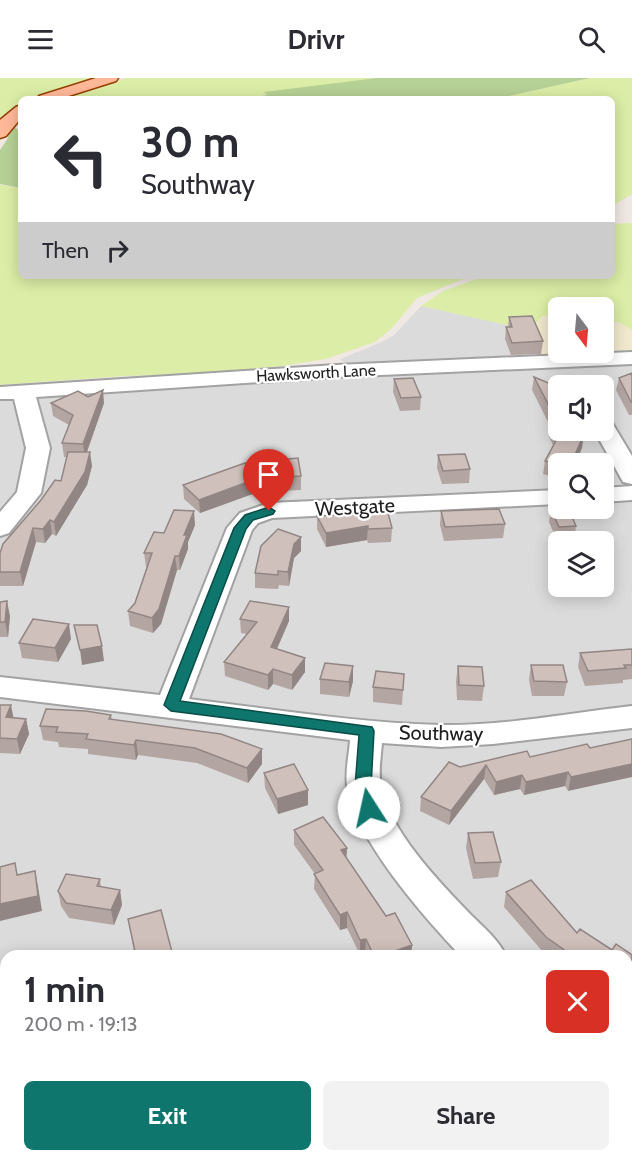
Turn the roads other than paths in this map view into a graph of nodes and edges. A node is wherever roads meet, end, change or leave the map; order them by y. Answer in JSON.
{"nodes":[{"id":1,"x":111,"y":78,"type":"edge"},
{"id":2,"x":54,"y":96,"type":"edge"},
{"id":3,"x":18,"y":113,"type":"edge"},
{"id":4,"x":0,"y":133,"type":"edge"},
{"id":5,"x":632,"y":358,"type":"edge"},
{"id":6,"x":614,"y":359,"type":"edge"},
{"id":7,"x":553,"y":363,"type":"joint"},
{"id":8,"x":560,"y":375,"type":"edge"},
{"id":9,"x":11,"y":392,"type":"edge"},
{"id":10,"x":612,"y":441,"type":"edge"},
{"id":11,"x":632,"y":477,"type":"edge"},
{"id":12,"x":632,"y":493,"type":"edge"},
{"id":13,"x":614,"y":494,"type":"edge"},
{"id":14,"x":548,"y":497,"type":"edge"},
{"id":15,"x":0,"y":528,"type":"edge"},
{"id":16,"x":0,"y":687,"type":"edge"},
{"id":17,"x":171,"y":705,"type":"junction"},
{"id":18,"x":632,"y":717,"type":"edge"},
{"id":19,"x":367,"y":731,"type":"junction"},
{"id":20,"x":481,"y":950,"type":"edge"}],
"edges":[{"from":1,"to":2,"type":"main road"},
{"from":3,"to":4,"type":"main road"},
{"from":5,"to":6,"type":"street","name":"Hawksworth Lane"},
{"from":7,"to":8,"type":"street"},
{"from":7,"to":9,"type":"street","name":"Hawksworth Lane"},
{"from":9,"to":15,"type":"street"},
{"from":10,"to":11,"type":"street"},
{"from":12,"to":13,"type":"street"},
{"from":14,"to":17,"type":"street","name":"Westgate"},
{"from":16,"to":17,"type":"street","name":"Southway"},
{"from":17,"to":19,"type":"street","name":"Southway"},
{"from":18,"to":19,"type":"street","name":"Southway"},
{"from":19,"to":20,"type":"street"}]}
